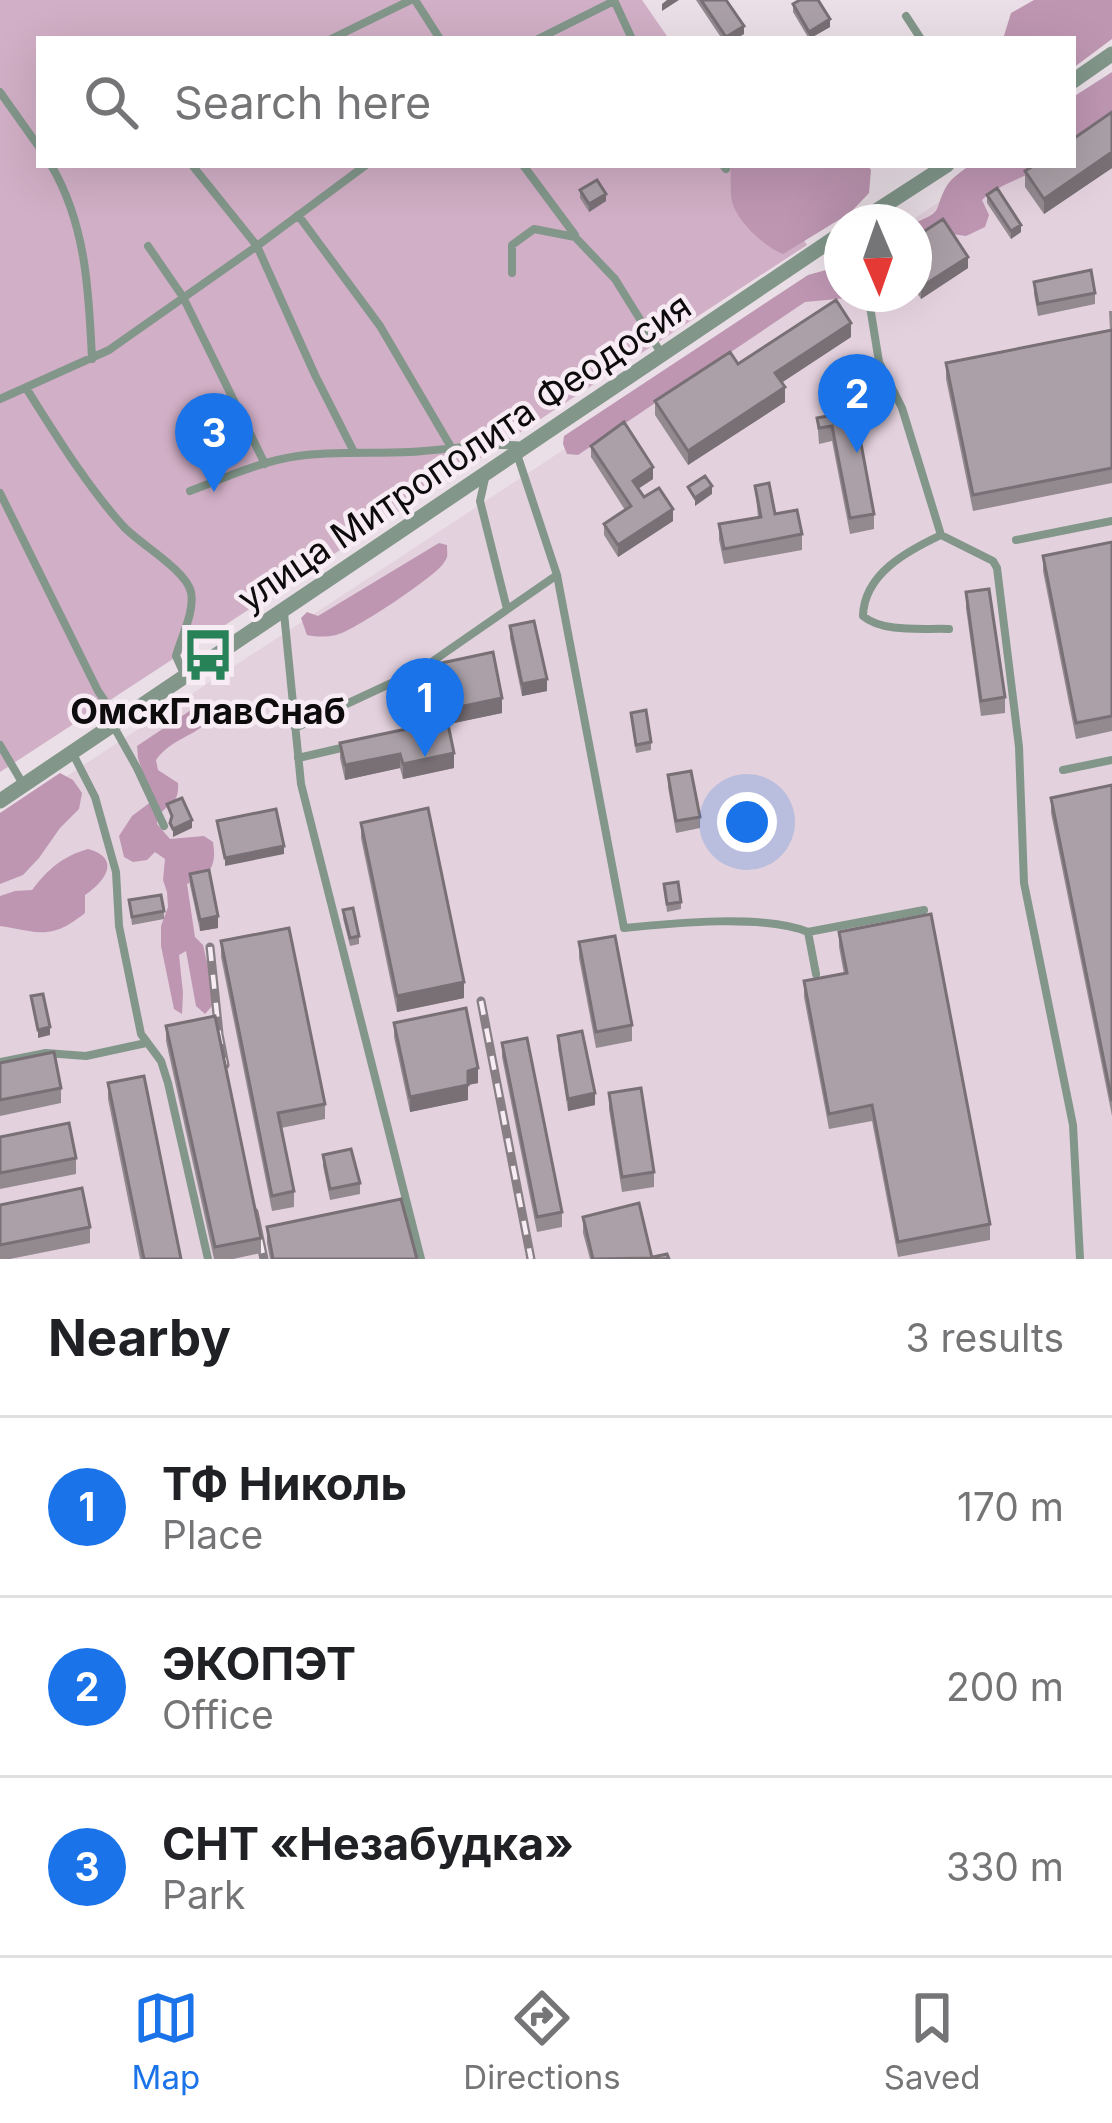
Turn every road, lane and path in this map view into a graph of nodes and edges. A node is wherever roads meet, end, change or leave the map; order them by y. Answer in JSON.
{"nodes":[{"id":1,"x":413,"y":0,"type":"edge"},
{"id":2,"x":614,"y":0,"type":"edge"},
{"id":3,"x":906,"y":16,"type":"dead end"},
{"id":4,"x":337,"y":36,"type":"edge"},
{"id":5,"x":438,"y":36,"type":"edge"},
{"id":6,"x":544,"y":36,"type":"edge"},
{"id":7,"x":631,"y":36,"type":"edge"},
{"id":8,"x":919,"y":36,"type":"edge"},
{"id":9,"x":1112,"y":54,"type":"edge"},
{"id":10,"x":1076,"y":79,"type":"edge"},
{"id":11,"x":0,"y":92,"type":"edge"},
{"id":12,"x":36,"y":143,"type":"edge"},
{"id":13,"x":53,"y":168,"type":"edge"},
{"id":14,"x":194,"y":168,"type":"edge"},
{"id":15,"x":362,"y":168,"type":"edge"},
{"id":16,"x":525,"y":168,"type":"edge"},
{"id":17,"x":941,"y":168,"type":"edge"},
{"id":18,"x":886,"y":204,"type":"edge"},
{"id":19,"x":298,"y":215,"type":"junction"},
{"id":20,"x":575,"y":236,"type":"junction"},
{"id":21,"x":148,"y":246,"type":"dead end"},
{"id":22,"x":257,"y":246,"type":"junction"},
{"id":23,"x":824,"y":249,"type":"edge"},
{"id":24,"x":512,"y":273,"type":"dead end"},
{"id":25,"x":183,"y":297,"type":"junction"},
{"id":26,"x":871,"y":312,"type":"edge"},
{"id":27,"x":662,"y":354,"type":"junction"},
{"id":28,"x":92,"y":359,"type":"junction"},
{"id":29,"x":26,"y":388,"type":"junction"},
{"id":30,"x":0,"y":399,"type":"edge"},
{"id":31,"x":452,"y":447,"type":"junction"},
{"id":32,"x":520,"y":450,"type":"junction"},
{"id":33,"x":354,"y":452,"type":"junction"},
{"id":34,"x":265,"y":464,"type":"junction"},
{"id":35,"x":486,"y":473,"type":"junction"},
{"id":36,"x":190,"y":490,"type":"dead end"},
{"id":37,"x":0,"y":493,"type":"edge"},
{"id":38,"x":1112,"y":520,"type":"edge"},
{"id":39,"x":941,"y":535,"type":"junction"},
{"id":40,"x":1016,"y":540,"type":"dead end"},
{"id":41,"x":557,"y":575,"type":"junction"},
{"id":42,"x":507,"y":609,"type":"junction"},
{"id":43,"x":284,"y":611,"type":"junction"},
{"id":44,"x":949,"y":629,"type":"dead end"},
{"id":45,"x":433,"y":661,"type":"edge"},
{"id":46,"x":186,"y":677,"type":"junction"},
{"id":47,"x":116,"y":723,"type":"junction"},
{"id":48,"x":296,"y":728,"type":"junction"},
{"id":49,"x":404,"y":733,"type":"edge"},
{"id":50,"x":362,"y":743,"type":"edge"},
{"id":51,"x":0,"y":745,"type":"edge"},
{"id":52,"x":72,"y":753,"type":"junction"},
{"id":53,"x":298,"y":758,"type":"junction"},
{"id":54,"x":1112,"y":760,"type":"edge"},
{"id":55,"x":1063,"y":770,"type":"dead end"},
{"id":56,"x":24,"y":785,"type":"junction"},
{"id":57,"x":0,"y":801,"type":"edge"},
{"id":58,"x":164,"y":826,"type":"dead end"},
{"id":59,"x":924,"y":910,"type":"edge"},
{"id":60,"x":808,"y":932,"type":"junction"},
{"id":61,"x":815,"y":974,"type":"edge"},
{"id":62,"x":146,"y":1043,"type":"junction"},
{"id":63,"x":0,"y":1061,"type":"edge"},
{"id":64,"x":208,"y":1259,"type":"edge"},
{"id":65,"x":421,"y":1259,"type":"edge"},
{"id":66,"x":1080,"y":1259,"type":"edge"}],
"edges":[{"from":1,"to":4,"type":"lane"},
{"from":1,"to":5,"type":"lane"},
{"from":2,"to":6,"type":"lane"},
{"from":2,"to":7,"type":"lane"},
{"from":3,"to":8,"type":"lane"},
{"from":9,"to":10,"type":"street"},
{"from":11,"to":12,"type":"lane"},
{"from":13,"to":28,"type":"lane"},
{"from":14,"to":22,"type":"lane"},
{"from":15,"to":19,"type":"lane"},
{"from":16,"to":20,"type":"lane"},
{"from":17,"to":18,"type":"street"},
{"from":19,"to":22,"type":"lane"},
{"from":19,"to":31,"type":"lane"},
{"from":20,"to":24,"type":"lane"},
{"from":20,"to":27,"type":"lane"},
{"from":21,"to":25,"type":"lane"},
{"from":22,"to":25,"type":"lane"},
{"from":22,"to":33,"type":"lane"},
{"from":23,"to":27,"type":"street","name":"улица Митрополита Феодосия"},
{"from":25,"to":28,"type":"lane"},
{"from":25,"to":34,"type":"lane"},
{"from":26,"to":39,"type":"lane"},
{"from":27,"to":32,"type":"street","name":"улица Митрополита Феодосия"},
{"from":28,"to":29,"type":"lane"},
{"from":29,"to":30,"type":"lane"},
{"from":29,"to":46,"type":"lane"},
{"from":31,"to":32,"type":"lane"},
{"from":31,"to":33,"type":"lane"},
{"from":32,"to":35,"type":"street","name":"улица Митрополита Феодосия"},
{"from":32,"to":41,"type":"lane"},
{"from":33,"to":34,"type":"lane"},
{"from":34,"to":36,"type":"lane"},
{"from":35,"to":42,"type":"lane"},
{"from":35,"to":43,"type":"street","name":"улица Митрополита Феодосия"},
{"from":37,"to":47,"type":"lane"},
{"from":38,"to":40,"type":"lane"},
{"from":39,"to":44,"type":"lane"},
{"from":39,"to":66,"type":"lane"},
{"from":41,"to":42,"type":"lane"},
{"from":41,"to":60,"type":"lane"},
{"from":42,"to":45,"type":"lane"},
{"from":43,"to":46,"type":"street","name":"улица Митрополита Феодосия"},
{"from":43,"to":48,"type":"lane"},
{"from":46,"to":47,"type":"street","name":"улица Митрополита Феодосия"},
{"from":47,"to":52,"type":"street","name":"улица Митрополита Феодосия"},
{"from":47,"to":58,"type":"lane"},
{"from":48,"to":49,"type":"lane"},
{"from":48,"to":53,"type":"lane"},
{"from":50,"to":53,"type":"lane"},
{"from":51,"to":56,"type":"lane"},
{"from":52,"to":56,"type":"street","name":"улица Митрополита Феодосия"},
{"from":52,"to":62,"type":"lane"},
{"from":53,"to":65,"type":"lane"},
{"from":54,"to":55,"type":"lane"},
{"from":56,"to":57,"type":"street","name":"улица Митрополита Феодосия"},
{"from":59,"to":60,"type":"lane"},
{"from":60,"to":61,"type":"lane"},
{"from":62,"to":63,"type":"lane"},
{"from":62,"to":64,"type":"lane"}]}
